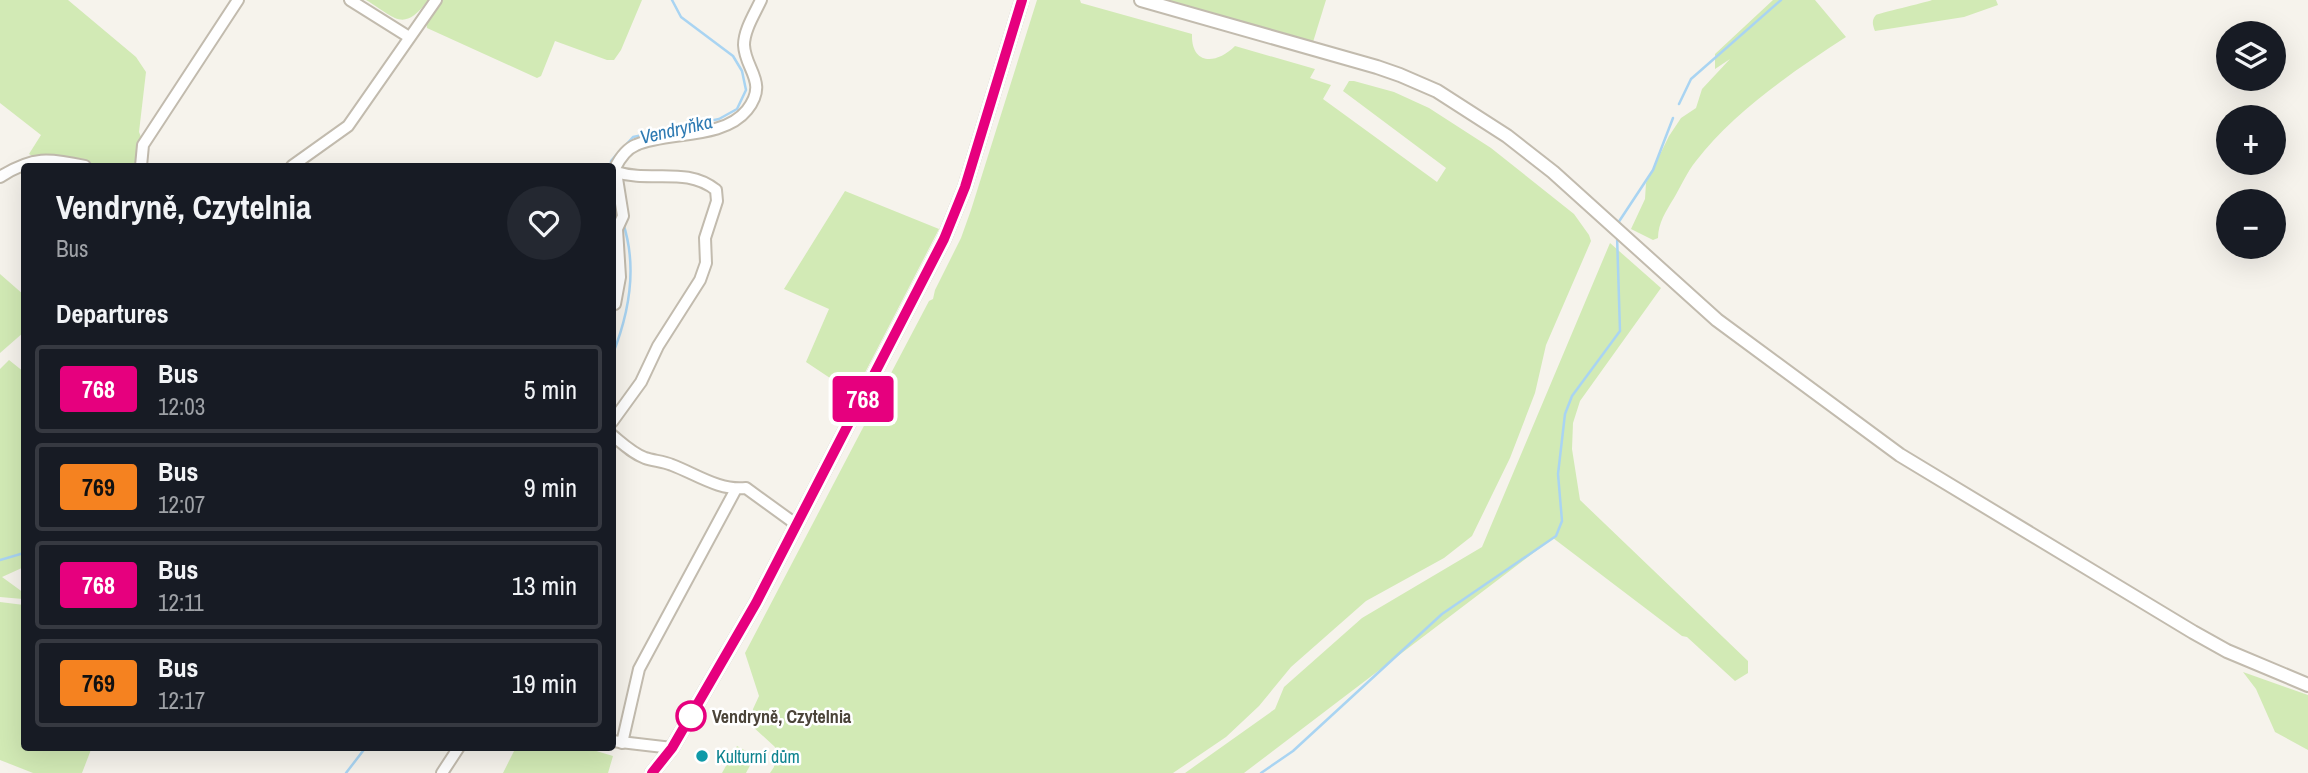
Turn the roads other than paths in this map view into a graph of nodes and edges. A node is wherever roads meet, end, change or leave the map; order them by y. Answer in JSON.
{"nodes":[{"id":1,"x":238,"y":0,"type":"edge"},
{"id":2,"x":350,"y":0,"type":"edge"},
{"id":3,"x":436,"y":0,"type":"edge"},
{"id":4,"x":761,"y":0,"type":"edge"},
{"id":5,"x":1022,"y":0,"type":"edge"},
{"id":6,"x":1141,"y":0,"type":"edge"},
{"id":7,"x":409,"y":37,"type":"junction"},
{"id":8,"x":28,"y":163,"type":"edge"},
{"id":9,"x":72,"y":163,"type":"edge"},
{"id":10,"x":141,"y":163,"type":"edge"},
{"id":11,"x":296,"y":163,"type":"edge"},
{"id":12,"x":21,"y":164,"type":"edge"},
{"id":13,"x":616,"y":166,"type":"edge"},
{"id":14,"x":617,"y":172,"type":"joint"},
{"id":15,"x":0,"y":177,"type":"edge"},
{"id":16,"x":616,"y":299,"type":"edge"},
{"id":17,"x":616,"y":416,"type":"edge"},
{"id":18,"x":616,"y":438,"type":"edge"},
{"id":19,"x":736,"y":489,"type":"junction"},
{"id":20,"x":797,"y":525,"type":"junction"},
{"id":21,"x":2308,"y":685,"type":"edge"},
{"id":22,"x":617,"y":742,"type":"edge"},
{"id":23,"x":672,"y":748,"type":"junction"},
{"id":24,"x":456,"y":751,"type":"edge"},
{"id":25,"x":655,"y":771,"type":"edge"},
{"id":26,"x":442,"y":773,"type":"edge"}],
"edges":[{"from":1,"to":10,"type":"street"},
{"from":2,"to":7,"type":"street"},
{"from":3,"to":7,"type":"street"},
{"from":4,"to":13,"type":"street"},
{"from":5,"to":20,"type":"street"},
{"from":6,"to":21,"type":"street"},
{"from":7,"to":11,"type":"street"},
{"from":8,"to":9,"type":"street"},
{"from":12,"to":15,"type":"street"},
{"from":14,"to":16,"type":"street"},
{"from":14,"to":17,"type":"street"},
{"from":18,"to":19,"type":"street"},
{"from":19,"to":20,"type":"street"},
{"from":19,"to":22,"type":"street"},
{"from":20,"to":23,"type":"street"},
{"from":22,"to":23,"type":"street"},
{"from":23,"to":25,"type":"street"},
{"from":24,"to":26,"type":"street"}]}
